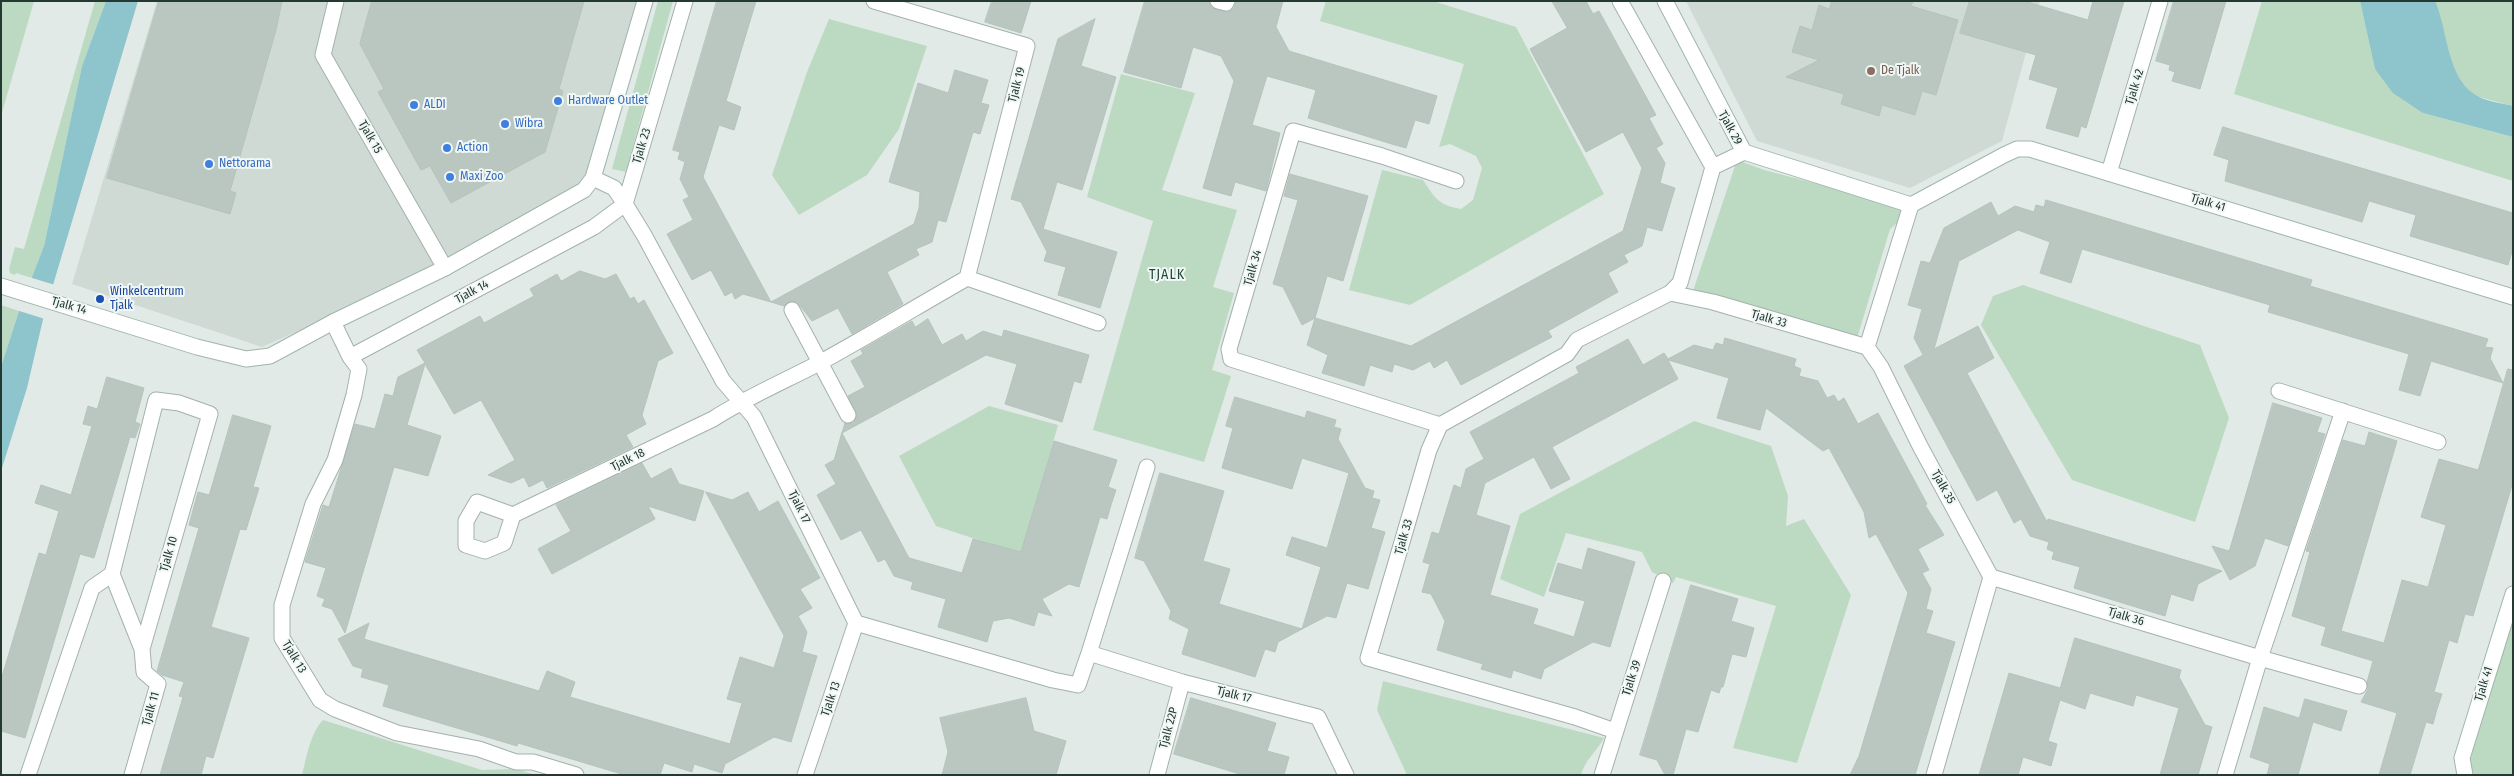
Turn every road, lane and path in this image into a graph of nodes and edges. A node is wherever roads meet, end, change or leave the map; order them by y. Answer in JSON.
{"nodes":[{"id":1,"x":336,"y":1,"type":"edge"},
{"id":2,"x":645,"y":1,"type":"edge"},
{"id":3,"x":685,"y":1,"type":"edge"},
{"id":4,"x":874,"y":1,"type":"edge"},
{"id":5,"x":1218,"y":1,"type":"edge"},
{"id":6,"x":1226,"y":1,"type":"edge"},
{"id":7,"x":1620,"y":1,"type":"edge"},
{"id":8,"x":1665,"y":1,"type":"edge"},
{"id":9,"x":2160,"y":1,"type":"edge"},
{"id":10,"x":1744,"y":152,"type":"junction"},
{"id":11,"x":1713,"y":167,"type":"junction"},
{"id":12,"x":2108,"y":173,"type":"junction"},
{"id":13,"x":594,"y":178,"type":"junction"},
{"id":14,"x":1456,"y":181,"type":"dead end"},
{"id":15,"x":625,"y":204,"type":"junction"},
{"id":16,"x":1911,"y":205,"type":"junction"},
{"id":17,"x":445,"y":268,"type":"junction"},
{"id":18,"x":967,"y":278,"type":"junction"},
{"id":19,"x":1,"y":286,"type":"edge"},
{"id":20,"x":1670,"y":293,"type":"junction"},
{"id":21,"x":2513,"y":297,"type":"edge"},
{"id":22,"x":792,"y":310,"type":"dead end"},
{"id":23,"x":333,"y":322,"type":"junction"},
{"id":24,"x":1098,"y":323,"type":"dead end"},
{"id":25,"x":1867,"y":346,"type":"junction"},
{"id":26,"x":350,"y":357,"type":"junction"},
{"id":27,"x":821,"y":362,"type":"junction"},
{"id":28,"x":2279,"y":391,"type":"dead end"},
{"id":29,"x":741,"y":401,"type":"junction"},
{"id":30,"x":2343,"y":411,"type":"junction"},
{"id":31,"x":848,"y":415,"type":"dead end"},
{"id":32,"x":1440,"y":425,"type":"junction"},
{"id":33,"x":2438,"y":442,"type":"dead end"},
{"id":34,"x":1147,"y":467,"type":"dead end"},
{"id":35,"x":513,"y":515,"type":"dead end"},
{"id":36,"x":112,"y":574,"type":"junction"},
{"id":37,"x":1991,"y":577,"type":"junction"},
{"id":38,"x":1663,"y":581,"type":"dead end"},
{"id":39,"x":2513,"y":594,"type":"edge"},
{"id":40,"x":856,"y":623,"type":"junction"},
{"id":41,"x":142,"y":649,"type":"junction"},
{"id":42,"x":1089,"y":653,"type":"junction"},
{"id":43,"x":2260,"y":658,"type":"junction"},
{"id":44,"x":1182,"y":682,"type":"junction"},
{"id":45,"x":2359,"y":686,"type":"dead end"},
{"id":46,"x":1615,"y":731,"type":"junction"},
{"id":47,"x":28,"y":775,"type":"edge"},
{"id":48,"x":132,"y":775,"type":"edge"},
{"id":49,"x":576,"y":775,"type":"edge"},
{"id":50,"x":805,"y":775,"type":"edge"},
{"id":51,"x":1157,"y":775,"type":"edge"},
{"id":52,"x":1346,"y":775,"type":"edge"},
{"id":53,"x":1602,"y":775,"type":"edge"},
{"id":54,"x":1934,"y":775,"type":"edge"},
{"id":55,"x":2225,"y":775,"type":"edge"},
{"id":56,"x":2466,"y":775,"type":"edge"}],
"edges":[{"from":1,"to":17,"type":"street","name":"Tjalk 15"},
{"from":2,"to":13,"type":"street"},
{"from":3,"to":15,"type":"street","name":"Tjalk 23"},
{"from":4,"to":18,"type":"street","name":"Tjalk 19"},
{"from":5,"to":6,"type":"street"},
{"from":7,"to":11,"type":"street"},
{"from":8,"to":10,"type":"street","name":"Tjalk 29"},
{"from":9,"to":12,"type":"street","name":"Tjalk 42"},
{"from":10,"to":11,"type":"street"},
{"from":10,"to":16,"type":"street","name":"Tjalk 29"},
{"from":11,"to":20,"type":"street"},
{"from":12,"to":16,"type":"street","name":"Tjalk 41"},
{"from":12,"to":21,"type":"street","name":"Tjalk 41"},
{"from":13,"to":15,"type":"street","name":"Tjalk 17"},
{"from":13,"to":17,"type":"street","name":"Tjalk 14"},
{"from":14,"to":32,"type":"street","name":"Tjalk 34"},
{"from":15,"to":26,"type":"street","name":"Tjalk 14"},
{"from":15,"to":29,"type":"street","name":"Tjalk 17"},
{"from":16,"to":25,"type":"street"},
{"from":17,"to":23,"type":"street","name":"Tjalk 14"},
{"from":18,"to":24,"type":"street"},
{"from":18,"to":27,"type":"street"},
{"from":19,"to":23,"type":"street","name":"Tjalk 14"},
{"from":20,"to":25,"type":"street","name":"Tjalk 33"},
{"from":20,"to":32,"type":"street"},
{"from":22,"to":27,"type":"street"},
{"from":23,"to":26,"type":"street"},
{"from":25,"to":37,"type":"street","name":"Tjalk 35"},
{"from":26,"to":49,"type":"street","name":"Tjalk 13"},
{"from":27,"to":29,"type":"street"},
{"from":27,"to":31,"type":"street"},
{"from":28,"to":30,"type":"street"},
{"from":29,"to":35,"type":"street","name":"Tjalk 18"},
{"from":29,"to":40,"type":"street","name":"Tjalk 17"},
{"from":30,"to":33,"type":"street"},
{"from":30,"to":43,"type":"street"},
{"from":32,"to":46,"type":"street","name":"Tjalk 33"},
{"from":34,"to":42,"type":"street"},
{"from":36,"to":41,"type":"street"},
{"from":36,"to":41,"type":"street","name":"Tjalk 10"},
{"from":36,"to":47,"type":"street"},
{"from":37,"to":43,"type":"street","name":"Tjalk 36"},
{"from":37,"to":54,"type":"street"},
{"from":38,"to":46,"type":"street","name":"Tjalk 39"},
{"from":39,"to":56,"type":"street","name":"Tjalk 41"},
{"from":40,"to":42,"type":"street"},
{"from":40,"to":50,"type":"street","name":"Tjalk 13"},
{"from":41,"to":48,"type":"street","name":"Tjalk 11"},
{"from":42,"to":44,"type":"street","name":"Tjalk 17"},
{"from":43,"to":45,"type":"street","name":"Tjalk 36"},
{"from":43,"to":55,"type":"street"},
{"from":44,"to":51,"type":"street","name":"Tjalk 22P"},
{"from":44,"to":52,"type":"street","name":"Tjalk 17"},
{"from":46,"to":53,"type":"street","name":"Tjalk 39"}]}
